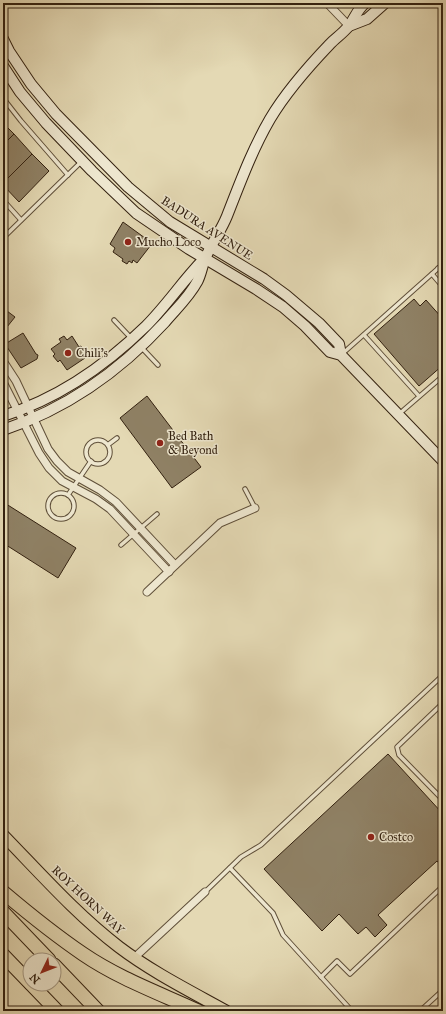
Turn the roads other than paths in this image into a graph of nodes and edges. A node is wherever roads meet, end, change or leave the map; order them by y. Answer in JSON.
{"nodes":[{"id":1,"x":327,"y":3,"type":"edge"},
{"id":2,"x":365,"y":3,"type":"edge"},
{"id":3,"x":385,"y":3,"type":"edge"},
{"id":4,"x":349,"y":26,"type":"junction"},
{"id":5,"x":3,"y":39,"type":"edge"},
{"id":6,"x":3,"y":66,"type":"edge"},
{"id":7,"x":3,"y":98,"type":"edge"},
{"id":8,"x":82,"y":161,"type":"junction"},
{"id":9,"x":68,"y":175,"type":"junction"},
{"id":10,"x":3,"y":200,"type":"edge"},
{"id":11,"x":21,"y":220,"type":"junction"},
{"id":12,"x":3,"y":238,"type":"edge"},
{"id":13,"x":211,"y":248,"type":"junction"},
{"id":14,"x":205,"y":258,"type":"junction"},
{"id":15,"x":443,"y":264,"type":"edge"},
{"id":16,"x":438,"y":268,"type":"junction"},
{"id":17,"x":432,"y":274,"type":"junction"},
{"id":18,"x":443,"y":274,"type":"edge"},
{"id":19,"x":443,"y":287,"type":"edge"},
{"id":20,"x":114,"y":320,"type":"dead end"},
{"id":21,"x":364,"y":335,"type":"junction"},
{"id":22,"x":132,"y":339,"type":"junction"},
{"id":23,"x":141,"y":346,"type":"junction"},
{"id":24,"x":341,"y":355,"type":"junction"},
{"id":25,"x":3,"y":361,"type":"edge"},
{"id":26,"x":158,"y":365,"type":"dead end"},
{"id":27,"x":443,"y":376,"type":"edge"},
{"id":28,"x":3,"y":382,"type":"edge"},
{"id":29,"x":419,"y":396,"type":"junction"},
{"id":30,"x":28,"y":406,"type":"junction"},
{"id":31,"x":18,"y":411,"type":"junction"},
{"id":32,"x":398,"y":415,"type":"junction"},
{"id":33,"x":3,"y":416,"type":"edge"},
{"id":34,"x":34,"y":418,"type":"junction"},
{"id":35,"x":24,"y":422,"type":"junction"},
{"id":36,"x":3,"y":430,"type":"edge"},
{"id":37,"x":117,"y":438,"type":"dead end"},
{"id":38,"x":109,"y":444,"type":"junction"},
{"id":39,"x":91,"y":461,"type":"junction"},
{"id":40,"x":443,"y":461,"type":"edge"},
{"id":41,"x":79,"y":479,"type":"junction"},
{"id":42,"x":73,"y":487,"type":"junction"},
{"id":43,"x":245,"y":489,"type":"dead end"},
{"id":44,"x":68,"y":495,"type":"junction"},
{"id":45,"x":255,"y":508,"type":"joint"},
{"id":46,"x":157,"y":514,"type":"dead end"},
{"id":47,"x":141,"y":528,"type":"junction"},
{"id":48,"x":134,"y":534,"type":"junction"},
{"id":49,"x":121,"y":545,"type":"dead end"},
{"id":50,"x":176,"y":566,"type":"junction"},
{"id":51,"x":169,"y":572,"type":"junction"},
{"id":52,"x":147,"y":592,"type":"dead end"},
{"id":53,"x":443,"y":677,"type":"edge"},
{"id":54,"x":443,"y":703,"type":"edge"},
{"id":55,"x":443,"y":800,"type":"edge"},
{"id":56,"x":3,"y":835,"type":"edge"},
{"id":57,"x":230,"y":868,"type":"junction"},
{"id":58,"x":443,"y":886,"type":"edge"},
{"id":59,"x":3,"y":892,"type":"edge"},
{"id":60,"x":205,"y":892,"type":"joint"},
{"id":61,"x":3,"y":912,"type":"edge"},
{"id":62,"x":41,"y":952,"type":"edge"},
{"id":63,"x":3,"y":955,"type":"edge"},
{"id":64,"x":134,"y":958,"type":"junction"},
{"id":65,"x":62,"y":973,"type":"edge"},
{"id":66,"x":22,"y":975,"type":"edge"},
{"id":67,"x":320,"y":977,"type":"junction"},
{"id":68,"x":443,"y":990,"type":"edge"},
{"id":69,"x":38,"y":992,"type":"edge"},
{"id":70,"x":57,"y":1011,"type":"edge"},
{"id":71,"x":98,"y":1011,"type":"edge"},
{"id":72,"x":198,"y":1011,"type":"edge"},
{"id":73,"x":226,"y":1011,"type":"edge"},
{"id":74,"x":352,"y":1011,"type":"edge"},
{"id":75,"x":420,"y":1011,"type":"edge"}],
"edges":[{"from":1,"to":4,"type":"street"},
{"from":2,"to":4,"type":"main road"},
{"from":3,"to":4,"type":"main road"},
{"from":4,"to":13,"type":"main road"},
{"from":5,"to":13,"type":"main road","name":"BADURA AVENUE"},
{"from":6,"to":8,"type":"main road","name":"BADURA AVENUE"},
{"from":7,"to":9,"type":"lane"},
{"from":8,"to":9,"type":"lane"},
{"from":8,"to":14,"type":"main road","name":"BADURA AVENUE"},
{"from":9,"to":11,"type":"lane"},
{"from":10,"to":11,"type":"lane"},
{"from":11,"to":12,"type":"lane"},
{"from":13,"to":14,"type":"main road"},
{"from":13,"to":24,"type":"main road","name":"BADURA AVENUE"},
{"from":14,"to":22,"type":"main road"},
{"from":14,"to":23,"type":"main road"},
{"from":14,"to":24,"type":"main road","name":"BADURA AVENUE"},
{"from":15,"to":16,"type":"lane"},
{"from":16,"to":17,"type":"lane"},
{"from":16,"to":18,"type":"lane"},
{"from":17,"to":19,"type":"lane"},
{"from":17,"to":21,"type":"lane"},
{"from":20,"to":22,"type":"lane"},
{"from":21,"to":24,"type":"lane"},
{"from":21,"to":29,"type":"lane"},
{"from":22,"to":30,"type":"main road"},
{"from":23,"to":26,"type":"lane"},
{"from":23,"to":34,"type":"main road"},
{"from":24,"to":32,"type":"main road","name":"BADURA AVENUE"},
{"from":25,"to":30,"type":"street"},
{"from":27,"to":29,"type":"lane"},
{"from":28,"to":31,"type":"street"},
{"from":29,"to":32,"type":"lane"},
{"from":30,"to":31,"type":"main road"},
{"from":30,"to":34,"type":"street"},
{"from":31,"to":33,"type":"main road"},
{"from":31,"to":35,"type":"street"},
{"from":32,"to":40,"type":"main road","name":"BADURA AVENUE"},
{"from":34,"to":35,"type":"main road"},
{"from":34,"to":41,"type":"street"},
{"from":35,"to":36,"type":"main road"},
{"from":35,"to":42,"type":"street"},
{"from":37,"to":38,"type":"lane"},
{"from":38,"to":39,"type":"lane"},
{"from":38,"to":39,"type":"lane"},
{"from":39,"to":41,"type":"lane"},
{"from":41,"to":42,"type":"lane"},
{"from":41,"to":47,"type":"street"},
{"from":42,"to":44,"type":"lane"},
{"from":42,"to":48,"type":"street"},
{"from":43,"to":45,"type":"lane"},
{"from":44,"to":44,"type":"lane"},
{"from":45,"to":50,"type":"street"},
{"from":46,"to":47,"type":"lane"},
{"from":47,"to":48,"type":"lane"},
{"from":47,"to":50,"type":"street"},
{"from":48,"to":49,"type":"lane"},
{"from":48,"to":51,"type":"street"},
{"from":50,"to":51,"type":"street"},
{"from":51,"to":52,"type":"street"},
{"from":53,"to":57,"type":"lane"},
{"from":54,"to":55,"type":"lane"},
{"from":56,"to":64,"type":"main road","name":"ROY HORN WAY"},
{"from":57,"to":60,"type":"lane"},
{"from":57,"to":67,"type":"lane"},
{"from":58,"to":67,"type":"lane"},
{"from":59,"to":72,"type":"highway"},
{"from":60,"to":64,"type":"street"},
{"from":61,"to":62,"type":"highway"},
{"from":63,"to":66,"type":"highway"},
{"from":64,"to":73,"type":"main road","name":"ROY HORN WAY"},
{"from":65,"to":71,"type":"highway"},
{"from":67,"to":74,"type":"lane"},
{"from":68,"to":75,"type":"lane"},
{"from":69,"to":70,"type":"highway"}]}
